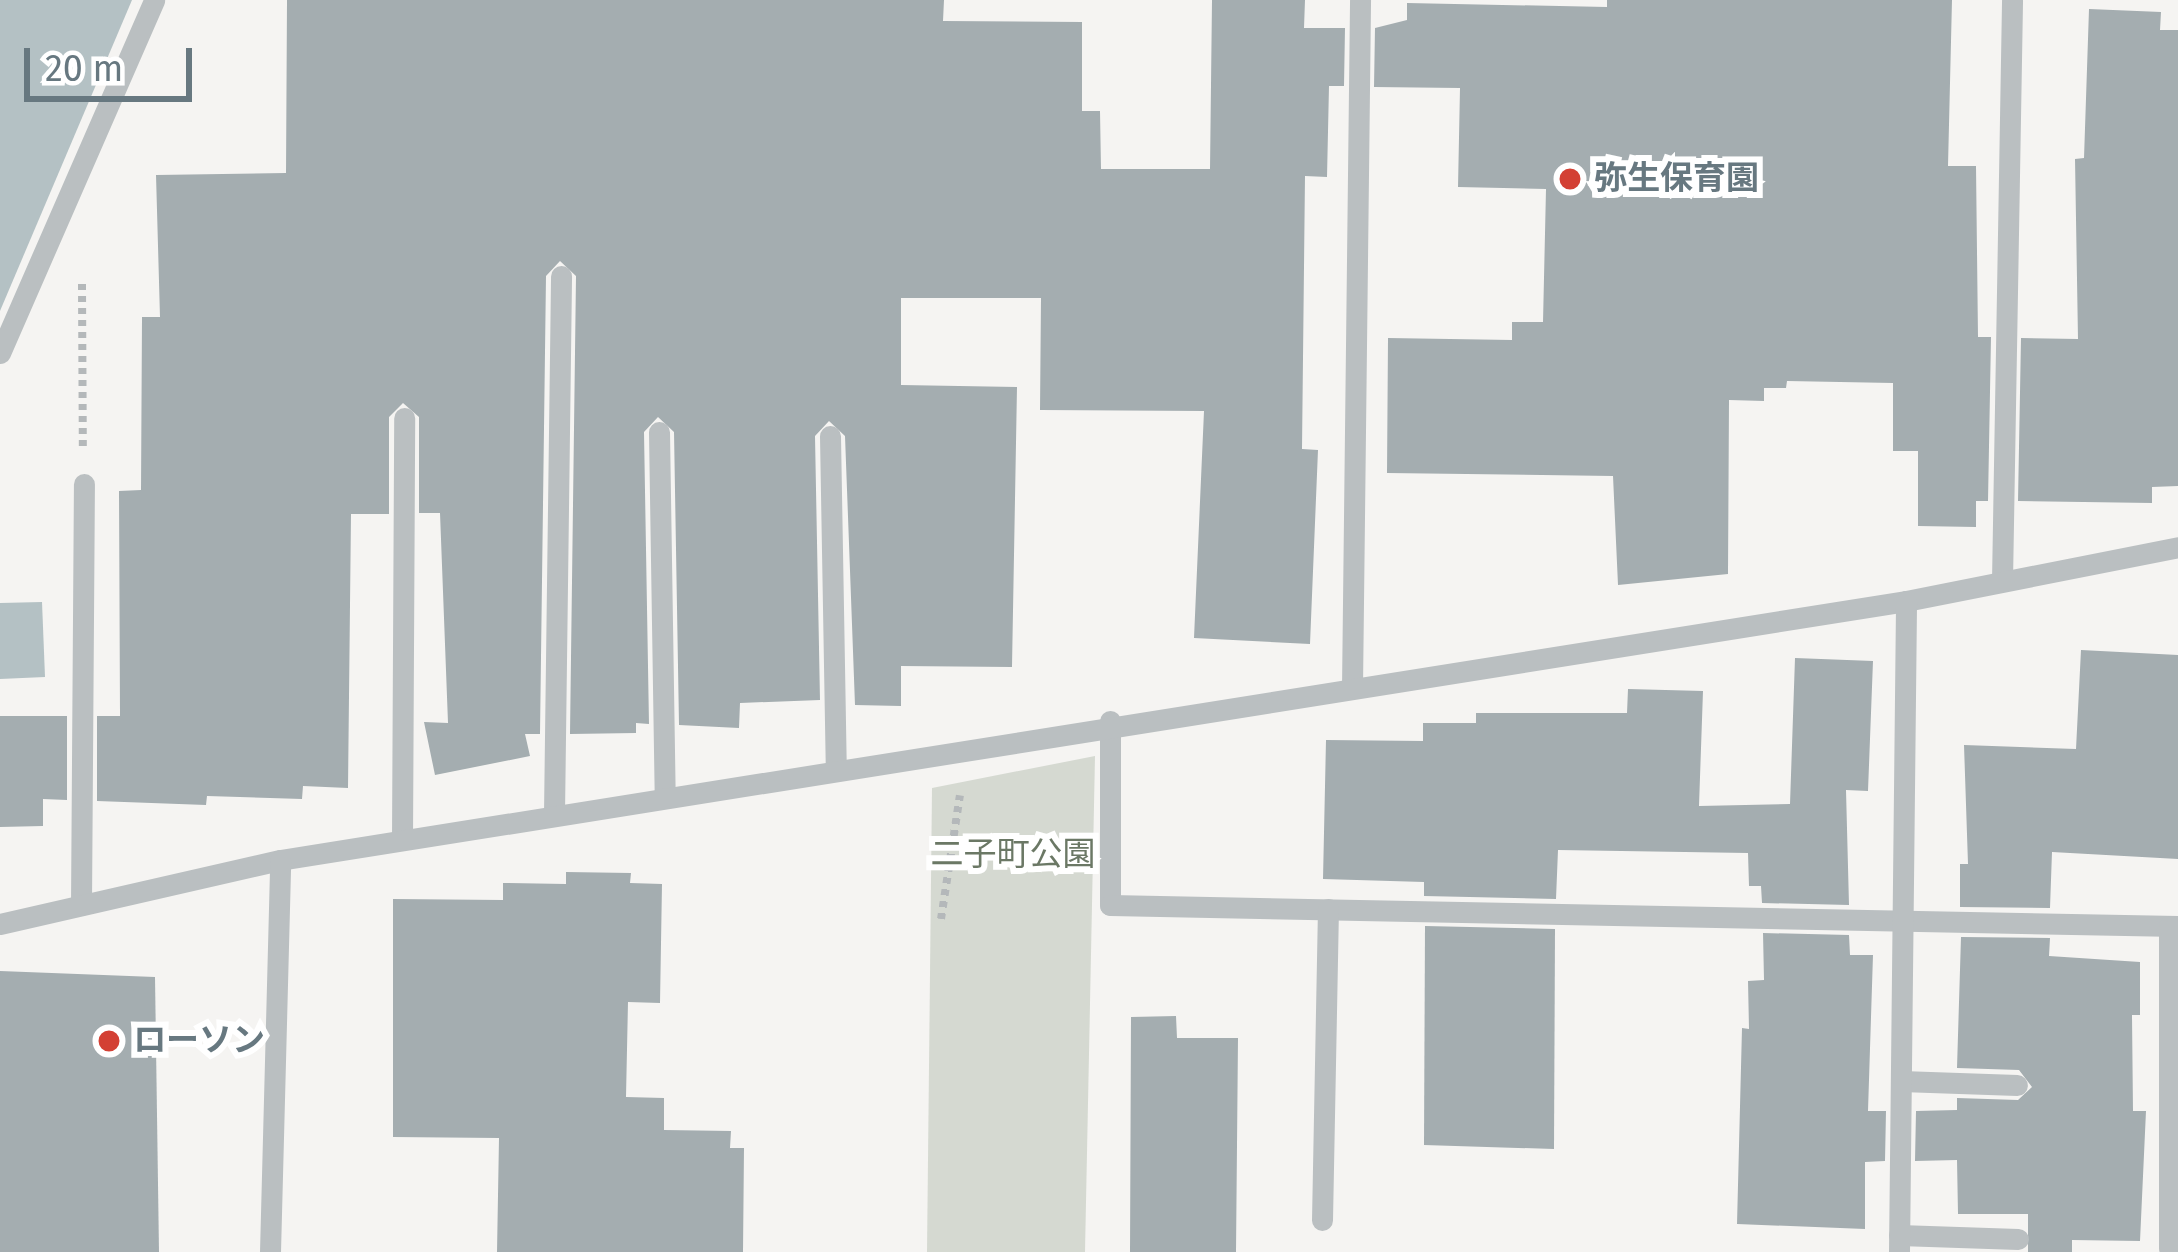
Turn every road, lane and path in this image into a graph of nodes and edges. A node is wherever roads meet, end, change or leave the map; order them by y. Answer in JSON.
{"nodes":[{"id":1,"x":154,"y":0,"type":"edge"},
{"id":2,"x":1360,"y":0,"type":"edge"},
{"id":3,"x":2012,"y":0,"type":"edge"},
{"id":4,"x":561,"y":277,"type":"dead end"},
{"id":5,"x":82,"y":284,"type":"dead end"},
{"id":6,"x":0,"y":353,"type":"edge"},
{"id":7,"x":404,"y":418,"type":"dead end"},
{"id":8,"x":659,"y":432,"type":"dead end"},
{"id":9,"x":830,"y":436,"type":"dead end"},
{"id":10,"x":84,"y":484,"type":"joint"},
{"id":11,"x":2178,"y":547,"type":"edge"},
{"id":12,"x":2002,"y":581,"type":"junction"},
{"id":13,"x":1906,"y":601,"type":"junction"},
{"id":14,"x":1352,"y":688,"type":"junction"},
{"id":15,"x":1110,"y":722,"type":"junction"},
{"id":16,"x":836,"y":768,"type":"junction"},
{"id":17,"x":978,"y":792,"type":"dead end"},
{"id":18,"x":664,"y":796,"type":"junction"},
{"id":19,"x":554,"y":814,"type":"junction"},
{"id":20,"x":401,"y":840,"type":"junction"},
{"id":21,"x":280,"y":860,"type":"junction"},
{"id":22,"x":81,"y":905,"type":"junction"},
{"id":23,"x":1328,"y":909,"type":"junction"},
{"id":24,"x":941,"y":919,"type":"dead end"},
{"id":25,"x":1904,"y":920,"type":"junction"},
{"id":26,"x":0,"y":924,"type":"edge"},
{"id":27,"x":2174,"y":926,"type":"edge"},
{"id":28,"x":1901,"y":1082,"type":"junction"},
{"id":29,"x":2017,"y":1085,"type":"dead end"},
{"id":30,"x":1322,"y":1220,"type":"dead end"},
{"id":31,"x":2018,"y":1239,"type":"dead end"},
{"id":32,"x":1899,"y":1243,"type":"edge"},
{"id":33,"x":2169,"y":1248,"type":"dead end"},
{"id":34,"x":271,"y":1252,"type":"edge"}],
"edges":[{"from":1,"to":6,"type":"street"},
{"from":2,"to":14,"type":"street"},
{"from":3,"to":12,"type":"street"},
{"from":4,"to":19,"type":"street"},
{"from":5,"to":10,"type":"path"},
{"from":7,"to":20,"type":"street"},
{"from":8,"to":18,"type":"street"},
{"from":9,"to":16,"type":"street"},
{"from":10,"to":22,"type":"street"},
{"from":11,"to":12,"type":"street"},
{"from":12,"to":13,"type":"street"},
{"from":13,"to":14,"type":"street"},
{"from":13,"to":25,"type":"street"},
{"from":14,"to":15,"type":"street"},
{"from":15,"to":16,"type":"street"},
{"from":15,"to":23,"type":"street"},
{"from":16,"to":18,"type":"street"},
{"from":17,"to":24,"type":"path"},
{"from":18,"to":19,"type":"street"},
{"from":19,"to":20,"type":"street"},
{"from":20,"to":21,"type":"street"},
{"from":21,"to":22,"type":"street"},
{"from":21,"to":34,"type":"street"},
{"from":22,"to":26,"type":"street"},
{"from":23,"to":25,"type":"street"},
{"from":23,"to":30,"type":"street"},
{"from":25,"to":27,"type":"street"},
{"from":25,"to":28,"type":"street"},
{"from":27,"to":33,"type":"street"},
{"from":28,"to":29,"type":"street"},
{"from":28,"to":32,"type":"street"},
{"from":31,"to":32,"type":"street"}]}
